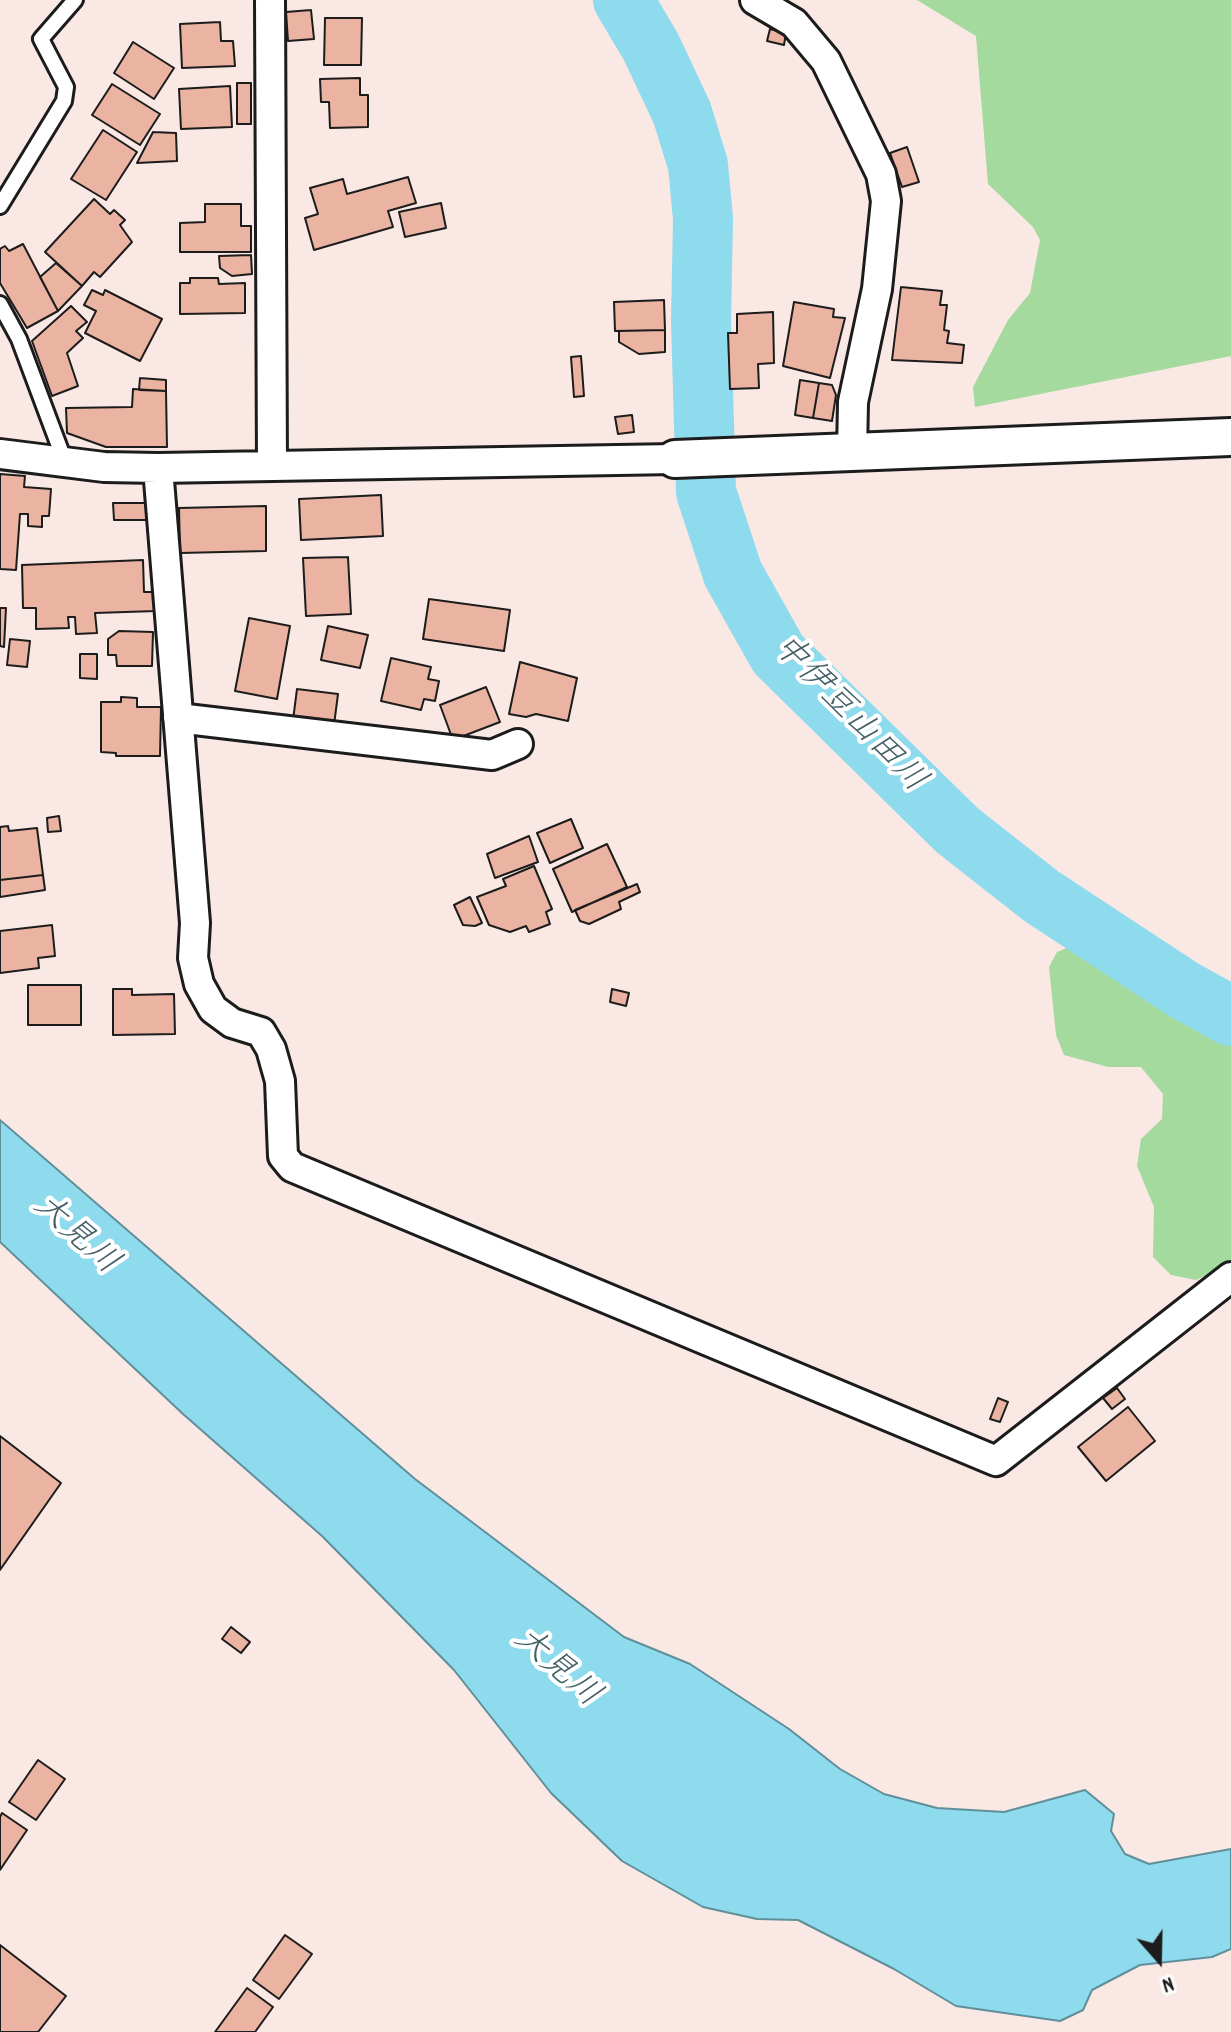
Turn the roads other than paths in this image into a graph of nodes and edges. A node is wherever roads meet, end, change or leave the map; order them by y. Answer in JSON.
{"nodes":[{"id":1,"x":75,"y":0,"type":"edge"},
{"id":2,"x":270,"y":0,"type":"edge"},
{"id":3,"x":755,"y":0,"type":"edge"},
{"id":4,"x":0,"y":206,"type":"edge"},
{"id":5,"x":0,"y":304,"type":"edge"},
{"id":6,"x":1231,"y":437,"type":"edge"},
{"id":7,"x":852,"y":453,"type":"junction"},
{"id":8,"x":0,"y":454,"type":"edge"},
{"id":9,"x":675,"y":459,"type":"joint"},
{"id":10,"x":65,"y":462,"type":"junction"},
{"id":11,"x":272,"y":466,"type":"junction"},
{"id":12,"x":158,"y":468,"type":"junction"},
{"id":13,"x":178,"y":718,"type":"junction"},
{"id":14,"x":518,"y":744,"type":"dead end"},
{"id":15,"x":1231,"y":1277,"type":"edge"}],
"edges":[{"from":1,"to":4,"type":"lane"},
{"from":2,"to":11,"type":"street"},
{"from":3,"to":7,"type":"street"},
{"from":5,"to":10,"type":"lane"},
{"from":6,"to":7,"type":"street"},
{"from":7,"to":9,"type":"street"},
{"from":8,"to":10,"type":"street"},
{"from":9,"to":11,"type":"street"},
{"from":10,"to":12,"type":"street"},
{"from":11,"to":12,"type":"street"},
{"from":12,"to":13,"type":"street"},
{"from":13,"to":14,"type":"street"},
{"from":13,"to":15,"type":"street"}]}
